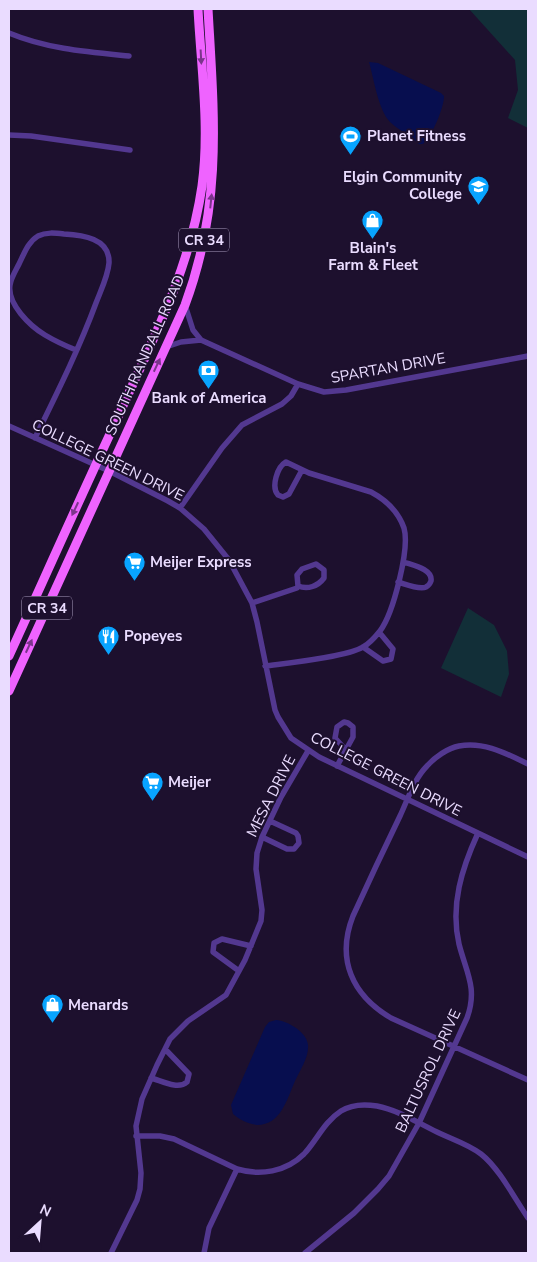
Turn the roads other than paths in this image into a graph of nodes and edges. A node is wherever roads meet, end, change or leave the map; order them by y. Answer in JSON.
{"nodes":[{"id":1,"x":198,"y":9,"type":"edge"},
{"id":2,"x":208,"y":9,"type":"edge"},
{"id":3,"x":9,"y":33,"type":"edge"},
{"id":4,"x":129,"y":56,"type":"dead end"},
{"id":5,"x":9,"y":135,"type":"edge"},
{"id":6,"x":130,"y":150,"type":"dead end"},
{"id":7,"x":185,"y":305,"type":"junction"},
{"id":8,"x":201,"y":340,"type":"junction"},
{"id":9,"x":166,"y":347,"type":"junction"},
{"id":10,"x":76,"y":350,"type":"junction"},
{"id":11,"x":528,"y":356,"type":"edge"},
{"id":12,"x":298,"y":384,"type":"junction"},
{"id":13,"x":9,"y":426,"type":"edge"},
{"id":14,"x":35,"y":438,"type":"junction"},
{"id":15,"x":95,"y":465,"type":"junction"},
{"id":16,"x":302,"y":470,"type":"junction"},
{"id":17,"x":109,"y":471,"type":"junction"},
{"id":18,"x":180,"y":508,"type":"junction"},
{"id":19,"x":404,"y":562,"type":"junction"},
{"id":20,"x":398,"y":582,"type":"junction"},
{"id":21,"x":298,"y":586,"type":"junction"},
{"id":22,"x":252,"y":603,"type":"junction"},
{"id":23,"x":379,"y":632,"type":"junction"},
{"id":24,"x":363,"y":648,"type":"junction"},
{"id":25,"x":9,"y":656,"type":"edge"},
{"id":26,"x":265,"y":666,"type":"junction"},
{"id":27,"x":9,"y":691,"type":"edge"},
{"id":28,"x":346,"y":750,"type":"junction"},
{"id":29,"x":308,"y":751,"type":"junction"},
{"id":30,"x":528,"y":764,"type":"edge"},
{"id":31,"x":337,"y":766,"type":"junction"},
{"id":32,"x":408,"y":800,"type":"junction"},
{"id":33,"x":270,"y":821,"type":"junction"},
{"id":34,"x":478,"y":833,"type":"junction"},
{"id":35,"x":262,"y":837,"type":"junction"},
{"id":36,"x":528,"y":857,"type":"edge"},
{"id":37,"x":251,"y":946,"type":"junction"},
{"id":38,"x":240,"y":971,"type":"junction"},
{"id":39,"x":454,"y":1046,"type":"junction"},
{"id":40,"x":165,"y":1049,"type":"junction"},
{"id":41,"x":151,"y":1078,"type":"junction"},
{"id":42,"x":528,"y":1080,"type":"edge"},
{"id":43,"x":419,"y":1123,"type":"junction"},
{"id":44,"x":136,"y":1136,"type":"junction"},
{"id":45,"x":237,"y":1169,"type":"junction"},
{"id":46,"x":528,"y":1218,"type":"edge"},
{"id":47,"x":111,"y":1253,"type":"edge"},
{"id":48,"x":204,"y":1253,"type":"edge"},
{"id":49,"x":305,"y":1253,"type":"edge"}],
"edges":[{"from":1,"to":15,"type":"main road","name":"SOUTH RANDALL ROAD","number":"CR 34","one_way":true},
{"from":7,"to":2,"type":"main road","name":"SOUTH RANDALL ROAD","number":"CR 34","one_way":true},
{"from":3,"to":4,"type":"street"},
{"from":5,"to":6,"type":"street"},
{"from":7,"to":8,"type":"street"},
{"from":7,"to":9,"type":"main road","name":"SOUTH RANDALL ROAD","number":"CR 34"},
{"from":8,"to":9,"type":"street"},
{"from":8,"to":12,"type":"street","name":"SPARTAN DRIVE"},
{"from":17,"to":9,"type":"main road","name":"SOUTH RANDALL ROAD","number":"CR 34","one_way":true},
{"from":10,"to":10,"type":"street"},
{"from":10,"to":14,"type":"street"},
{"from":11,"to":12,"type":"street","name":"SPARTAN DRIVE"},
{"from":12,"to":18,"type":"street"},
{"from":13,"to":14,"type":"street","name":"COLLEGE GREEN DRIVE"},
{"from":14,"to":15,"type":"street","name":"COLLEGE GREEN DRIVE"},
{"from":15,"to":17,"type":"street","name":"COLLEGE GREEN DRIVE"},
{"from":15,"to":25,"type":"main road","name":"SOUTH RANDALL ROAD","number":"CR 34","one_way":true},
{"from":16,"to":16,"type":"street"},
{"from":16,"to":19,"type":"street"},
{"from":17,"to":18,"type":"street","name":"COLLEGE GREEN DRIVE"},
{"from":27,"to":17,"type":"main road","name":"SOUTH RANDALL ROAD","number":"CR 34","one_way":true},
{"from":18,"to":22,"type":"street","name":"COLLEGE GREEN DRIVE"},
{"from":19,"to":20,"type":"street"},
{"from":19,"to":20,"type":"street"},
{"from":20,"to":23,"type":"street"},
{"from":21,"to":21,"type":"street"},
{"from":21,"to":22,"type":"street"},
{"from":22,"to":26,"type":"street","name":"COLLEGE GREEN DRIVE"},
{"from":23,"to":24,"type":"street"},
{"from":23,"to":24,"type":"street"},
{"from":24,"to":26,"type":"street"},
{"from":26,"to":29,"type":"street","name":"COLLEGE GREEN DRIVE"},
{"from":28,"to":28,"type":"street"},
{"from":28,"to":31,"type":"street"},
{"from":29,"to":31,"type":"street","name":"COLLEGE GREEN DRIVE"},
{"from":29,"to":33,"type":"street","name":"MESA DRIVE"},
{"from":30,"to":32,"type":"street"},
{"from":31,"to":32,"type":"street","name":"COLLEGE GREEN DRIVE"},
{"from":32,"to":34,"type":"street","name":"COLLEGE GREEN DRIVE"},
{"from":32,"to":39,"type":"street"},
{"from":33,"to":35,"type":"street","name":"MESA DRIVE"},
{"from":33,"to":35,"type":"street"},
{"from":34,"to":36,"type":"street","name":"COLLEGE GREEN DRIVE"},
{"from":34,"to":39,"type":"street","name":"BALTUSROL DRIVE"},
{"from":35,"to":37,"type":"street","name":"MESA DRIVE"},
{"from":37,"to":38,"type":"street","name":"MESA DRIVE"},
{"from":37,"to":38,"type":"street"},
{"from":38,"to":40,"type":"street","name":"MESA DRIVE"},
{"from":39,"to":42,"type":"street"},
{"from":39,"to":43,"type":"street","name":"BALTUSROL DRIVE"},
{"from":40,"to":41,"type":"street","name":"MESA DRIVE"},
{"from":40,"to":41,"type":"street"},
{"from":41,"to":44,"type":"street","name":"MESA DRIVE"},
{"from":43,"to":45,"type":"street"},
{"from":43,"to":46,"type":"street"},
{"from":43,"to":49,"type":"street","name":"BALTUSROL DRIVE"},
{"from":44,"to":45,"type":"street"},
{"from":44,"to":47,"type":"street","name":"MESA DRIVE"},
{"from":45,"to":48,"type":"street"}]}
